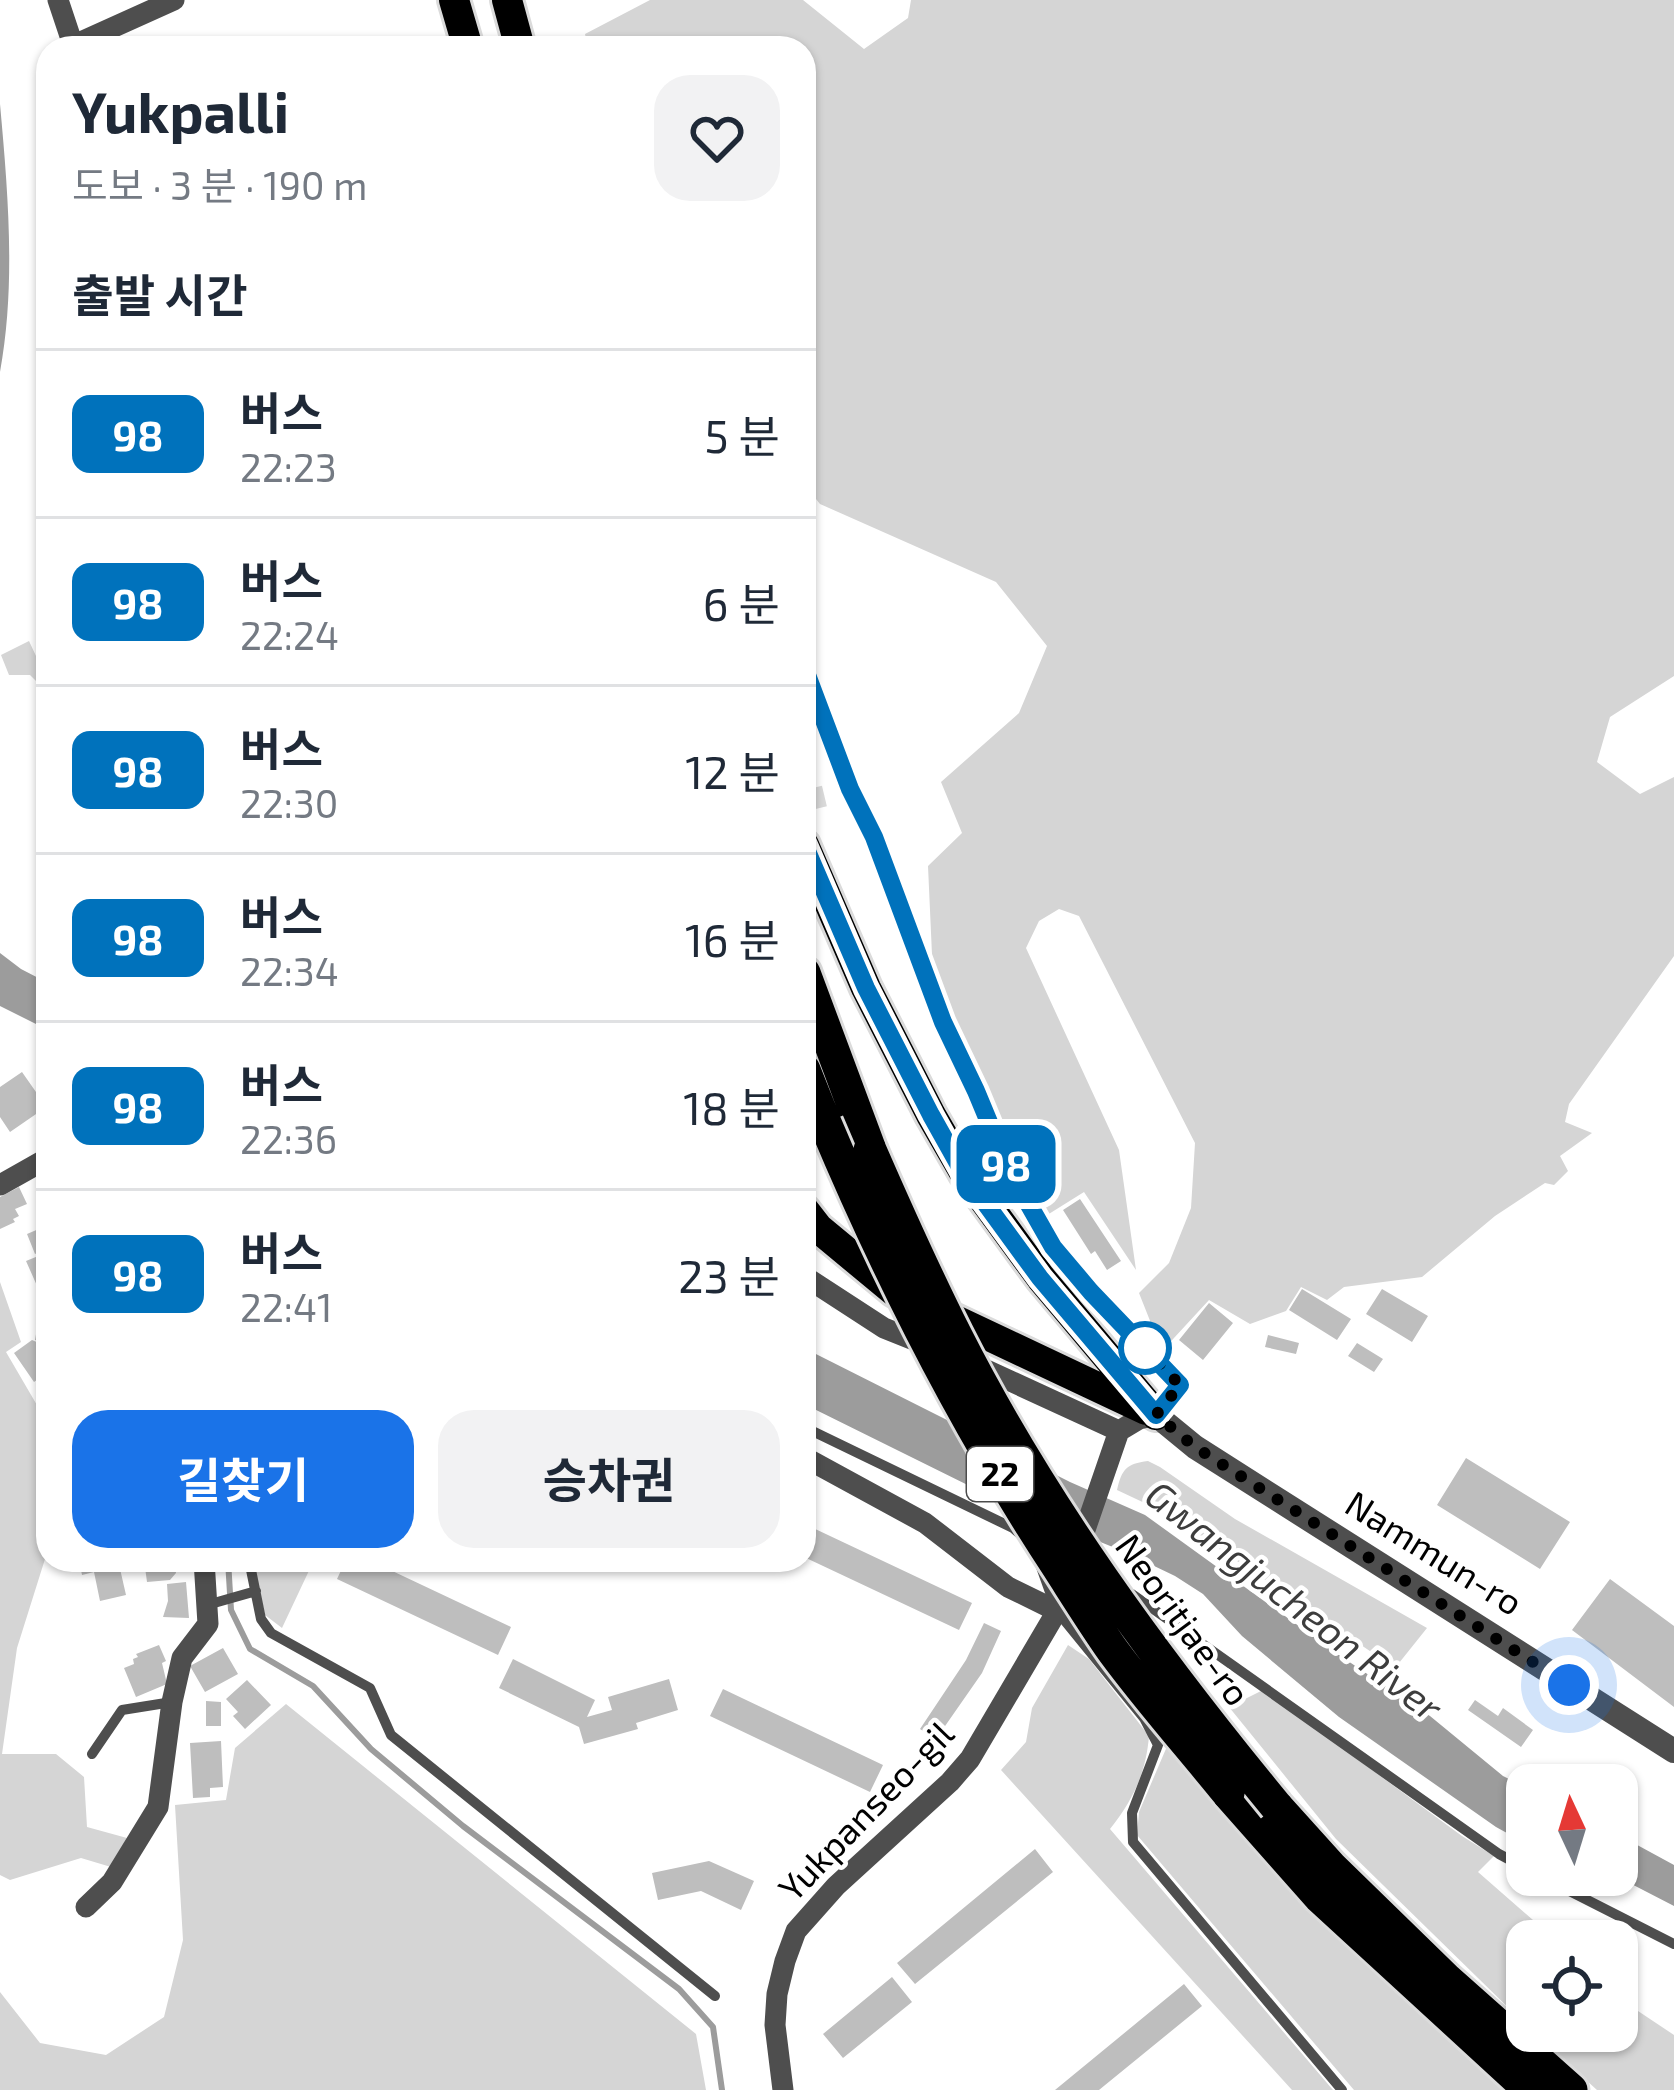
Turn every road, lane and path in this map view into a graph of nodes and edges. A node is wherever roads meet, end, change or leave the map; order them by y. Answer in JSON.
{"nodes":[{"id":1,"x":58,"y":0,"type":"edge"},
{"id":2,"x":174,"y":0,"type":"edge"},
{"id":3,"x":454,"y":0,"type":"edge"},
{"id":4,"x":70,"y":36,"type":"edge"},
{"id":5,"x":97,"y":36,"type":"edge"},
{"id":6,"x":464,"y":36,"type":"edge"},
{"id":7,"x":816,"y":706,"type":"edge"},
{"id":8,"x":816,"y":872,"type":"edge"},
{"id":9,"x":816,"y":1005,"type":"edge"},
{"id":10,"x":816,"y":1101,"type":"edge"},
{"id":11,"x":36,"y":1165,"type":"edge"},
{"id":12,"x":0,"y":1185,"type":"edge"},
{"id":13,"x":816,"y":1225,"type":"edge"},
{"id":14,"x":816,"y":1284,"type":"edge"},
{"id":15,"x":1156,"y":1415,"type":"junction"},
{"id":16,"x":1119,"y":1431,"type":"junction"},
{"id":17,"x":816,"y":1433,"type":"edge"},
{"id":18,"x":816,"y":1464,"type":"edge"},
{"id":19,"x":207,"y":1572,"type":"edge"},
{"id":20,"x":250,"y":1572,"type":"edge"},
{"id":21,"x":253,"y":1592,"type":"junction"},
{"id":22,"x":214,"y":1603,"type":"junction"},
{"id":23,"x":1057,"y":1611,"type":"junction"},
{"id":24,"x":172,"y":1702,"type":"junction"},
{"id":25,"x":1674,"y":1750,"type":"edge"},
{"id":26,"x":92,"y":1754,"type":"dead end"},
{"id":27,"x":1506,"y":1858,"type":"edge"},
{"id":28,"x":1579,"y":1896,"type":"edge"},
{"id":29,"x":86,"y":1907,"type":"dead end"},
{"id":30,"x":1674,"y":1944,"type":"edge"},
{"id":31,"x":715,"y":1996,"type":"dead end"},
{"id":32,"x":783,"y":2090,"type":"edge"},
{"id":33,"x":1342,"y":2090,"type":"edge"},
{"id":34,"x":1530,"y":2090,"type":"edge"},
{"id":35,"x":1571,"y":2090,"type":"edge"}],
"edges":[{"from":1,"to":4,"type":"street"},
{"from":2,"to":5,"type":"street"},
{"from":3,"to":6,"type":"main road"},
{"from":7,"to":15,"type":"street"},
{"from":8,"to":15,"type":"main road"},
{"from":9,"to":35,"type":"highway","name":"Neoritjae-ro","number":"22","bridge":true},
{"from":10,"to":34,"type":"highway","name":"Neoritjae-ro","number":"22","bridge":true},
{"from":11,"to":12,"type":"street"},
{"from":13,"to":15,"type":"main road"},
{"from":14,"to":16,"type":"street"},
{"from":15,"to":16,"type":"street"},
{"from":15,"to":25,"type":"street","name":"Nammun-ro"},
{"from":16,"to":23,"type":"street","name":"Yukpanseo-gil"},
{"from":17,"to":23,"type":"lane"},
{"from":18,"to":23,"type":"street"},
{"from":19,"to":22,"type":"street"},
{"from":20,"to":21,"type":"lane"},
{"from":21,"to":22,"type":"lane"},
{"from":21,"to":31,"type":"lane"},
{"from":22,"to":24,"type":"street"},
{"from":23,"to":27,"type":"lane"},
{"from":23,"to":32,"type":"street","name":"Yukpanseo-gil"},
{"from":23,"to":33,"type":"lane"},
{"from":24,"to":26,"type":"lane"},
{"from":24,"to":29,"type":"street"},
{"from":28,"to":30,"type":"lane"}]}
